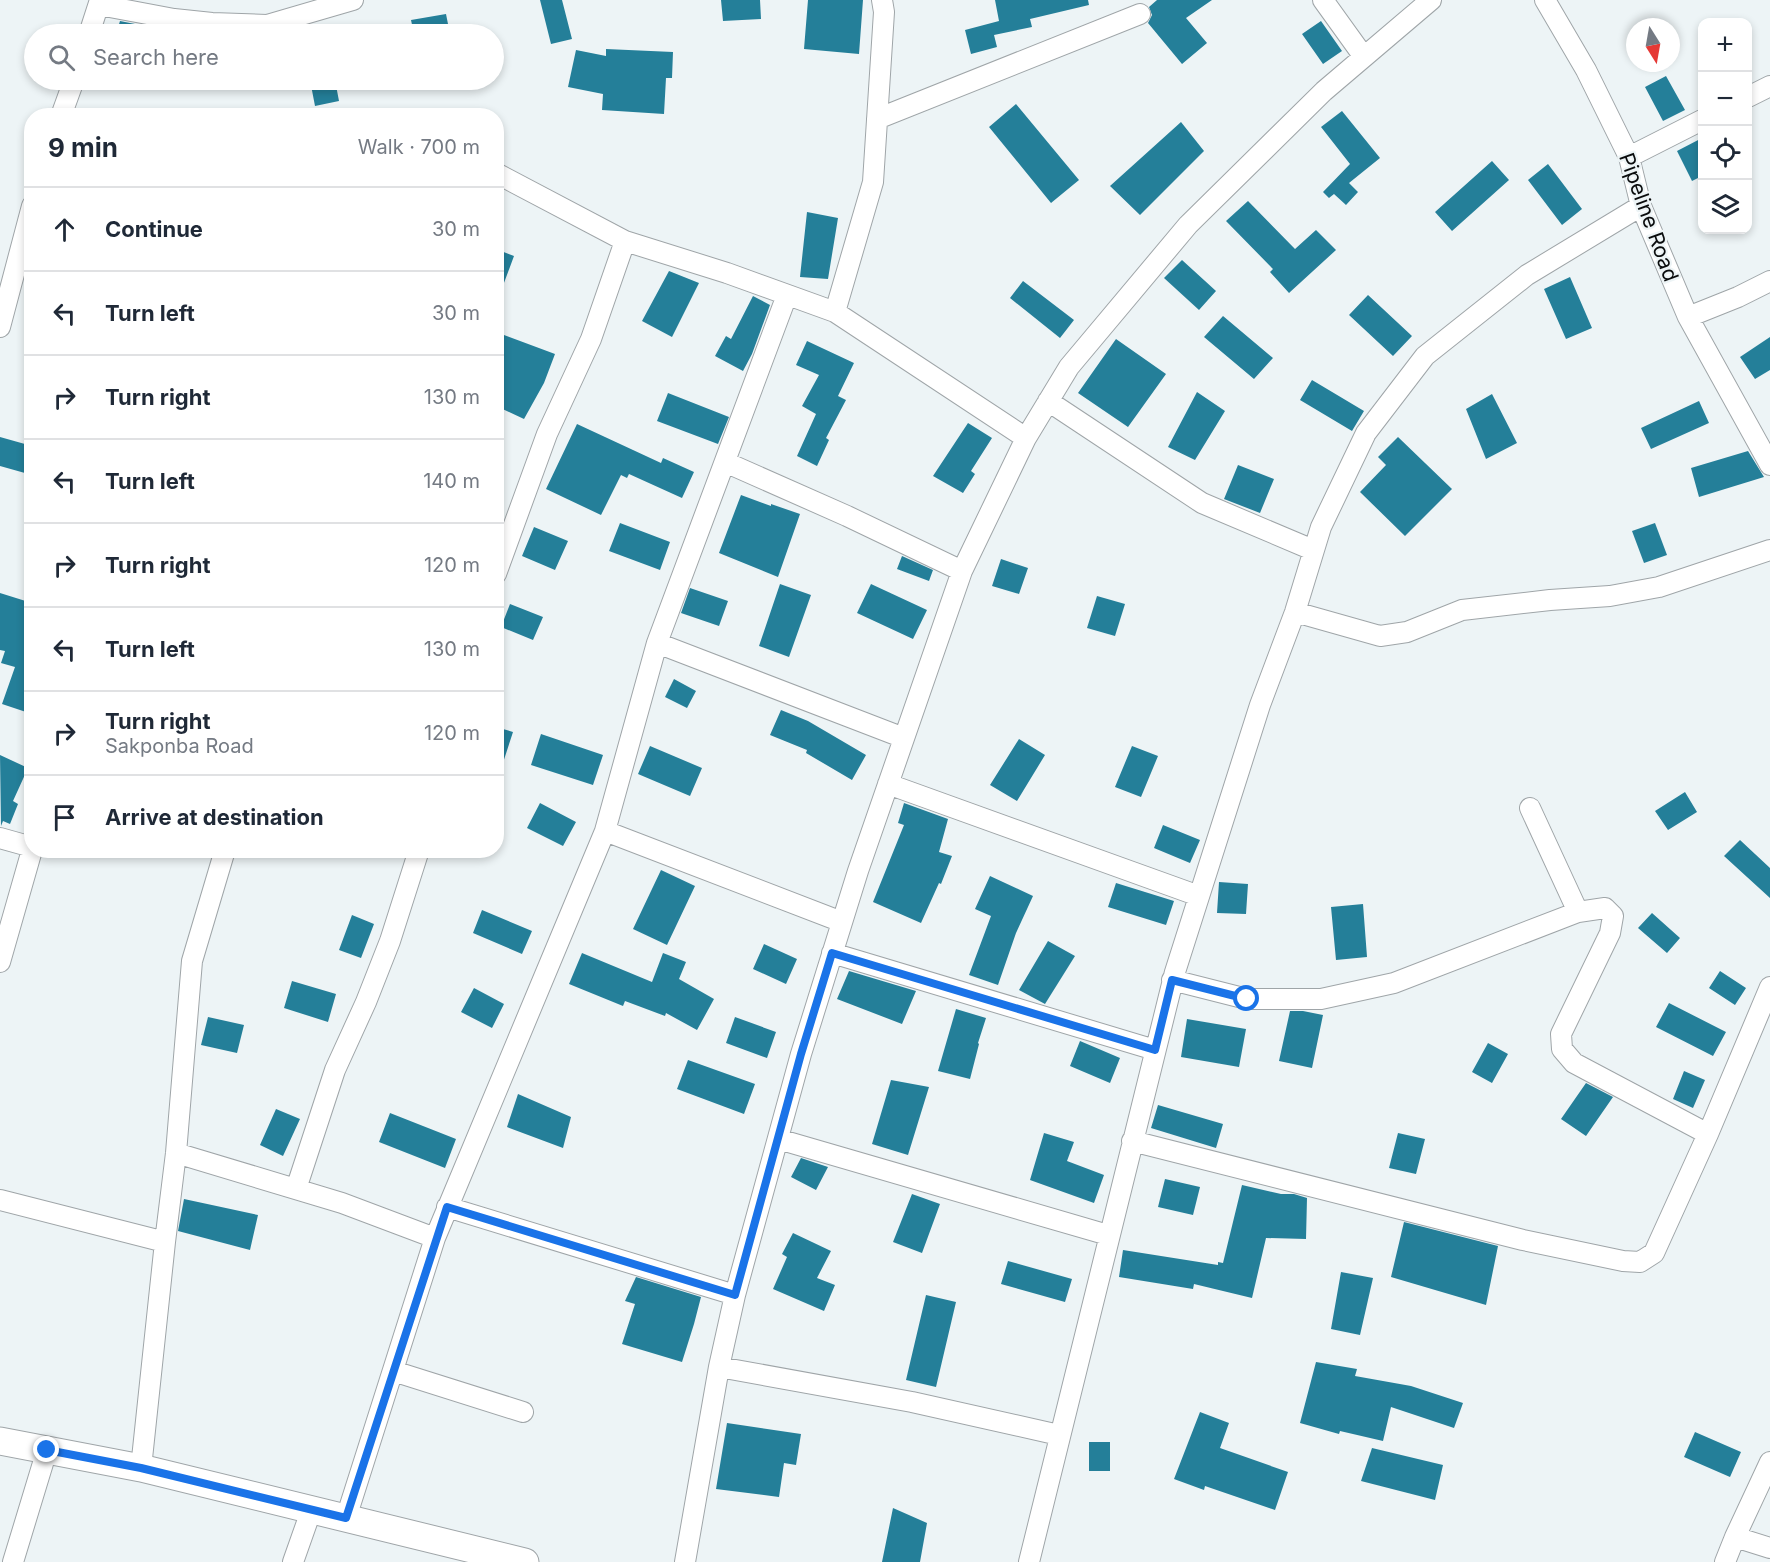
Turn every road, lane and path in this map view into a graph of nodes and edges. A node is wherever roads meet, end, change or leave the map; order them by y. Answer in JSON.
{"nodes":[{"id":1,"x":353,"y":0,"type":"edge"},
{"id":2,"x":882,"y":0,"type":"edge"},
{"id":3,"x":1323,"y":0,"type":"edge"},
{"id":4,"x":1431,"y":0,"type":"edge"},
{"id":5,"x":1545,"y":0,"type":"edge"},
{"id":6,"x":100,"y":3,"type":"edge"},
{"id":7,"x":1140,"y":14,"type":"dead end"},
{"id":8,"x":93,"y":24,"type":"edge"},
{"id":9,"x":252,"y":24,"type":"edge"},
{"id":10,"x":270,"y":24,"type":"edge"},
{"id":11,"x":1364,"y":57,"type":"junction"},
{"id":12,"x":1770,"y":86,"type":"edge"},
{"id":13,"x":70,"y":90,"type":"edge"},
{"id":14,"x":1752,"y":95,"type":"edge"},
{"id":15,"x":64,"y":108,"type":"edge"},
{"id":16,"x":877,"y":119,"type":"junction"},
{"id":17,"x":1698,"y":122,"type":"edge"},
{"id":18,"x":1629,"y":157,"type":"junction"},
{"id":19,"x":504,"y":177,"type":"edge"},
{"id":20,"x":1641,"y":206,"type":"junction"},
{"id":21,"x":24,"y":236,"type":"edge"},
{"id":22,"x":625,"y":241,"type":"junction"},
{"id":23,"x":1770,"y":281,"type":"edge"},
{"id":24,"x":787,"y":295,"type":"junction"},
{"id":25,"x":835,"y":312,"type":"junction"},
{"id":26,"x":1689,"y":317,"type":"junction"},
{"id":27,"x":0,"y":327,"type":"edge"},
{"id":28,"x":1048,"y":401,"type":"junction"},
{"id":29,"x":1026,"y":438,"type":"junction"},
{"id":30,"x":725,"y":462,"type":"junction"},
{"id":31,"x":1770,"y":465,"type":"edge"},
{"id":32,"x":1312,"y":550,"type":"junction"},
{"id":33,"x":1770,"y":550,"type":"edge"},
{"id":34,"x":504,"y":552,"type":"edge"},
{"id":35,"x":962,"y":571,"type":"junction"},
{"id":36,"x":1295,"y":612,"type":"junction"},
{"id":37,"x":657,"y":643,"type":"junction"},
{"id":38,"x":904,"y":738,"type":"junction"},
{"id":39,"x":888,"y":784,"type":"junction"},
{"id":40,"x":1530,"y":808,"type":"dead end"},
{"id":41,"x":605,"y":831,"type":"junction"},
{"id":42,"x":0,"y":838,"type":"edge"},
{"id":43,"x":24,"y":846,"type":"edge"},
{"id":44,"x":29,"y":858,"type":"edge"},
{"id":45,"x":223,"y":858,"type":"edge"},
{"id":46,"x":416,"y":858,"type":"edge"},
{"id":47,"x":1199,"y":896,"type":"junction"},
{"id":48,"x":1578,"y":912,"type":"junction"},
{"id":49,"x":842,"y":922,"type":"junction"},
{"id":50,"x":832,"y":953,"type":"junction"},
{"id":51,"x":0,"y":962,"type":"edge"},
{"id":52,"x":1172,"y":980,"type":"junction"},
{"id":53,"x":1770,"y":987,"type":"edge"},
{"id":54,"x":1155,"y":1050,"type":"junction"},
{"id":55,"x":1708,"y":1134,"type":"junction"},
{"id":56,"x":778,"y":1139,"type":"junction"},
{"id":57,"x":1132,"y":1141,"type":"junction"},
{"id":58,"x":176,"y":1153,"type":"junction"},
{"id":59,"x":296,"y":1189,"type":"junction"},
{"id":60,"x":0,"y":1200,"type":"edge"},
{"id":61,"x":447,"y":1207,"type":"junction"},
{"id":62,"x":1108,"y":1235,"type":"junction"},
{"id":63,"x":435,"y":1238,"type":"junction"},
{"id":64,"x":165,"y":1242,"type":"junction"},
{"id":65,"x":735,"y":1295,"type":"junction"},
{"id":66,"x":719,"y":1367,"type":"junction"},
{"id":67,"x":393,"y":1371,"type":"junction"},
{"id":68,"x":523,"y":1413,"type":"dead end"},
{"id":69,"x":1059,"y":1435,"type":"junction"},
{"id":70,"x":0,"y":1441,"type":"edge"},
{"id":71,"x":47,"y":1450,"type":"junction"},
{"id":72,"x":1770,"y":1462,"type":"edge"},
{"id":73,"x":141,"y":1468,"type":"junction"},
{"id":74,"x":311,"y":1511,"type":"junction"},
{"id":75,"x":346,"y":1518,"type":"junction"},
{"id":76,"x":1735,"y":1537,"type":"junction"},
{"id":77,"x":1770,"y":1548,"type":"edge"},
{"id":78,"x":13,"y":1562,"type":"edge"},
{"id":79,"x":293,"y":1562,"type":"edge"},
{"id":80,"x":525,"y":1562,"type":"edge"},
{"id":81,"x":685,"y":1562,"type":"edge"},
{"id":82,"x":1029,"y":1562,"type":"edge"},
{"id":83,"x":1725,"y":1562,"type":"edge"}],
"edges":[{"from":1,"to":10,"type":"street"},
{"from":2,"to":16,"type":"street"},
{"from":3,"to":11,"type":"street"},
{"from":4,"to":11,"type":"street"},
{"from":5,"to":18,"type":"street","name":"Pipeline Road"},
{"from":6,"to":8,"type":"street"},
{"from":6,"to":9,"type":"street"},
{"from":7,"to":16,"type":"street"},
{"from":11,"to":28,"type":"street"},
{"from":12,"to":14,"type":"street"},
{"from":13,"to":15,"type":"street"},
{"from":16,"to":25,"type":"street"},
{"from":17,"to":18,"type":"street"},
{"from":18,"to":20,"type":"street","name":"Pipeline Road"},
{"from":19,"to":22,"type":"street"},
{"from":20,"to":26,"type":"street","name":"Pipeline Road"},
{"from":20,"to":32,"type":"street"},
{"from":21,"to":27,"type":"street"},
{"from":22,"to":24,"type":"street"},
{"from":22,"to":34,"type":"street"},
{"from":23,"to":26,"type":"street"},
{"from":24,"to":25,"type":"street"},
{"from":24,"to":30,"type":"street"},
{"from":25,"to":29,"type":"street"},
{"from":26,"to":31,"type":"street","name":"Pipeline Road"},
{"from":28,"to":29,"type":"street"},
{"from":28,"to":32,"type":"street"},
{"from":29,"to":35,"type":"street"},
{"from":30,"to":35,"type":"street"},
{"from":30,"to":37,"type":"street"},
{"from":32,"to":36,"type":"street"},
{"from":33,"to":36,"type":"street"},
{"from":35,"to":38,"type":"street"},
{"from":36,"to":47,"type":"street"},
{"from":37,"to":38,"type":"street"},
{"from":37,"to":41,"type":"street"},
{"from":38,"to":39,"type":"street"},
{"from":39,"to":47,"type":"street"},
{"from":39,"to":49,"type":"street"},
{"from":40,"to":48,"type":"street"},
{"from":41,"to":49,"type":"street"},
{"from":41,"to":61,"type":"street"},
{"from":42,"to":43,"type":"street"},
{"from":44,"to":51,"type":"street"},
{"from":45,"to":58,"type":"street"},
{"from":46,"to":59,"type":"street"},
{"from":47,"to":52,"type":"street"},
{"from":48,"to":52,"type":"street"},
{"from":48,"to":55,"type":"street"},
{"from":49,"to":50,"type":"street"},
{"from":50,"to":54,"type":"street"},
{"from":50,"to":56,"type":"street"},
{"from":52,"to":54,"type":"street"},
{"from":53,"to":55,"type":"street"},
{"from":54,"to":57,"type":"street"},
{"from":55,"to":57,"type":"street"},
{"from":56,"to":62,"type":"street"},
{"from":56,"to":65,"type":"street"},
{"from":57,"to":62,"type":"street"},
{"from":58,"to":59,"type":"street"},
{"from":58,"to":64,"type":"street"},
{"from":59,"to":63,"type":"street"},
{"from":60,"to":64,"type":"street"},
{"from":61,"to":63,"type":"street"},
{"from":61,"to":65,"type":"street"},
{"from":62,"to":69,"type":"street"},
{"from":63,"to":67,"type":"street"},
{"from":64,"to":73,"type":"street"},
{"from":65,"to":66,"type":"street"},
{"from":66,"to":69,"type":"street"},
{"from":66,"to":81,"type":"street"},
{"from":67,"to":68,"type":"street"},
{"from":67,"to":75,"type":"street"},
{"from":69,"to":82,"type":"street"},
{"from":70,"to":71,"type":"main road"},
{"from":71,"to":73,"type":"main road"},
{"from":71,"to":78,"type":"street"},
{"from":72,"to":76,"type":"street"},
{"from":73,"to":74,"type":"main road"},
{"from":74,"to":75,"type":"main road"},
{"from":74,"to":79,"type":"street"},
{"from":75,"to":80,"type":"main road"},
{"from":76,"to":77,"type":"street"},
{"from":76,"to":83,"type":"street"}]}
